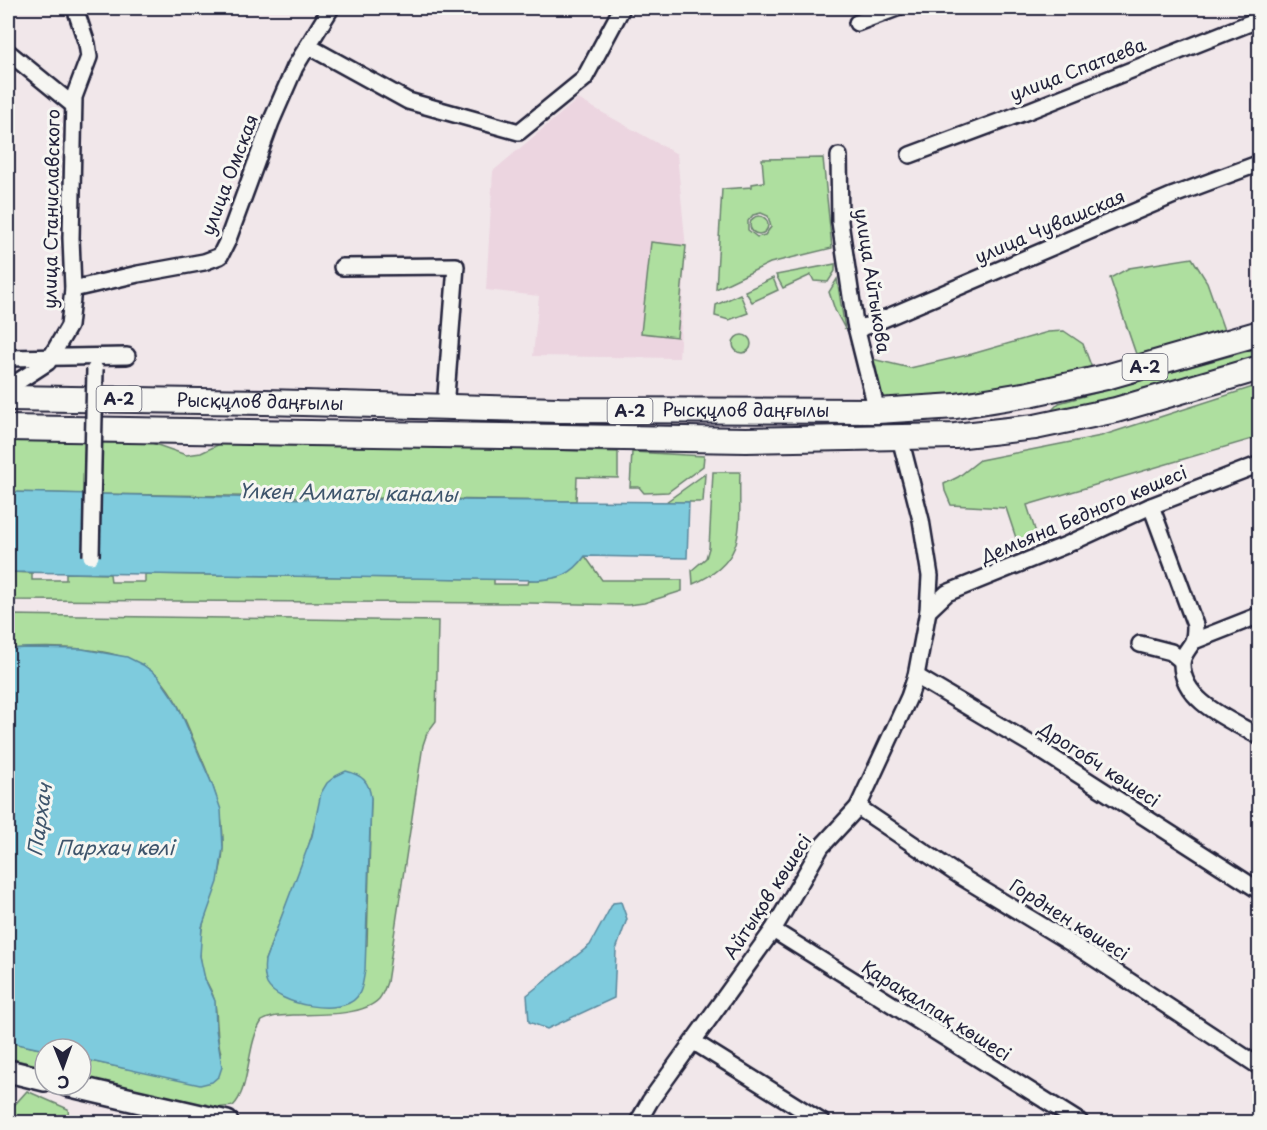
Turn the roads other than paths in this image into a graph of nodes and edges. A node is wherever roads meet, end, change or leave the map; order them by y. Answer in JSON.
{"nodes":[{"id":1,"x":75,"y":8,"type":"edge"},
{"id":2,"x":331,"y":8,"type":"edge"},
{"id":3,"x":622,"y":8,"type":"edge"},
{"id":4,"x":897,"y":8,"type":"edge"},
{"id":5,"x":1260,"y":19,"type":"edge"},
{"id":6,"x":856,"y":23,"type":"dead end"},
{"id":7,"x":308,"y":46,"type":"junction"},
{"id":8,"x":8,"y":52,"type":"edge"},
{"id":9,"x":73,"y":105,"type":"junction"},
{"id":10,"x":910,"y":155,"type":"dead end"},
{"id":11,"x":839,"y":156,"type":"dead end"},
{"id":12,"x":1260,"y":163,"type":"edge"},
{"id":13,"x":342,"y":267,"type":"dead end"},
{"id":14,"x":73,"y":289,"type":"junction"},
{"id":15,"x":856,"y":328,"type":"junction"},
{"id":16,"x":1260,"y":333,"type":"edge"},
{"id":17,"x":127,"y":356,"type":"dead end"},
{"id":18,"x":51,"y":357,"type":"junction"},
{"id":19,"x":8,"y":358,"type":"edge"},
{"id":20,"x":1260,"y":368,"type":"edge"},
{"id":21,"x":95,"y":369,"type":"dead end"},
{"id":22,"x":8,"y":388,"type":"edge"},
{"id":23,"x":1029,"y":394,"type":"junction"},
{"id":24,"x":8,"y":398,"type":"edge"},
{"id":25,"x":362,"y":405,"type":"junction"},
{"id":26,"x":445,"y":408,"type":"junction"},
{"id":27,"x":542,"y":410,"type":"junction"},
{"id":28,"x":748,"y":411,"type":"junction"},
{"id":29,"x":876,"y":411,"type":"junction"},
{"id":30,"x":1035,"y":427,"type":"junction"},
{"id":31,"x":8,"y":428,"type":"edge"},
{"id":32,"x":243,"y":431,"type":"junction"},
{"id":33,"x":416,"y":435,"type":"junction"},
{"id":34,"x":900,"y":438,"type":"junction"},
{"id":35,"x":746,"y":440,"type":"junction"},
{"id":36,"x":1260,"y":464,"type":"edge"},
{"id":37,"x":1151,"y":506,"type":"junction"},
{"id":38,"x":91,"y":556,"type":"dead end"},
{"id":39,"x":928,"y":611,"type":"junction"},
{"id":40,"x":1260,"y":615,"type":"edge"},
{"id":41,"x":1194,"y":641,"type":"junction"},
{"id":42,"x":1140,"y":644,"type":"dead end"},
{"id":43,"x":1182,"y":661,"type":"junction"},
{"id":44,"x":916,"y":676,"type":"junction"},
{"id":45,"x":1260,"y":737,"type":"edge"},
{"id":46,"x":858,"y":807,"type":"junction"},
{"id":47,"x":1260,"y":891,"type":"edge"},
{"id":48,"x":773,"y":930,"type":"junction"},
{"id":49,"x":693,"y":1042,"type":"junction"},
{"id":50,"x":1260,"y":1067,"type":"edge"},
{"id":51,"x":8,"y":1071,"type":"edge"},
{"id":52,"x":33,"y":1077,"type":"edge"},
{"id":53,"x":93,"y":1091,"type":"edge"},
{"id":54,"x":226,"y":1122,"type":"edge"},
{"id":55,"x":638,"y":1122,"type":"edge"},
{"id":56,"x":822,"y":1122,"type":"edge"},
{"id":57,"x":1080,"y":1122,"type":"edge"}],
"edges":[{"from":1,"to":9,"type":"street","name":"улица Станиславского"},
{"from":2,"to":7,"type":"street","name":"улица Омская"},
{"from":3,"to":7,"type":"street"},
{"from":4,"to":6,"type":"street"},
{"from":5,"to":10,"type":"street","name":"улица Спатаева"},
{"from":7,"to":14,"type":"street","name":"улица Омская"},
{"from":8,"to":9,"type":"street"},
{"from":9,"to":14,"type":"street","name":"улица Станиславского"},
{"from":11,"to":15,"type":"street","name":"улица Айтыкова"},
{"from":12,"to":15,"type":"street","name":"улица Чувашская"},
{"from":13,"to":26,"type":"street"},
{"from":14,"to":18,"type":"street","name":"улица Станиславского"},
{"from":15,"to":29,"type":"street","name":"улица Айтыкова"},
{"from":16,"to":23,"type":"main road","name":"Рысқұлов даңғылы","number":"A-2"},
{"from":17,"to":18,"type":"street"},
{"from":18,"to":19,"type":"street"},
{"from":18,"to":22,"type":"street","name":"улица Станиславского"},
{"from":20,"to":30,"type":"main road","name":"Рысқұлов даңғылы","number":"A-2"},
{"from":21,"to":38,"type":"street","bridge":true},
{"from":23,"to":29,"type":"main road","name":"Рысқұлов даңғылы","number":"A-2"},
{"from":23,"to":30,"type":"main road"},
{"from":24,"to":25,"type":"main road","name":"Рысқұлов даңғылы","number":"A-2"},
{"from":25,"to":26,"type":"main road","name":"Рысқұлов даңғылы","number":"A-2"},
{"from":25,"to":32,"type":"main road"},
{"from":26,"to":27,"type":"main road","name":"Рысқұлов даңғылы","number":"A-2"},
{"from":27,"to":28,"type":"main road","name":"Рысқұлов даңғылы","number":"A-2"},
{"from":27,"to":33,"type":"main road"},
{"from":28,"to":29,"type":"main road","name":"Рысқұлов даңғылы","number":"A-2"},
{"from":28,"to":35,"type":"main road"},
{"from":30,"to":34,"type":"main road","name":"Рысқұлов даңғылы","number":"A-2"},
{"from":31,"to":32,"type":"main road","name":"Рысқұлов даңғылы","number":"A-2"},
{"from":32,"to":33,"type":"main road","name":"Рысқұлов даңғылы","number":"A-2"},
{"from":33,"to":35,"type":"main road","name":"Рысқұлов даңғылы","number":"A-2"},
{"from":34,"to":35,"type":"main road","name":"Рысқұлов даңғылы","number":"A-2"},
{"from":34,"to":39,"type":"street","name":"Айтықов көшесі"},
{"from":36,"to":37,"type":"street","name":"Демьяна Бедного көшесі"},
{"from":37,"to":39,"type":"street","name":"Демьяна Бедного көшесі"},
{"from":37,"to":41,"type":"street"},
{"from":39,"to":44,"type":"street","name":"Айтықов көшесі"},
{"from":40,"to":41,"type":"street"},
{"from":41,"to":43,"type":"street"},
{"from":42,"to":43,"type":"street"},
{"from":43,"to":45,"type":"street"},
{"from":44,"to":46,"type":"street","name":"Айтықов көшесі"},
{"from":44,"to":47,"type":"street","name":"Дрогобч көшесі"},
{"from":46,"to":48,"type":"street","name":"Айтықов көшесі"},
{"from":46,"to":50,"type":"street","name":"Горднен көшесі"},
{"from":48,"to":49,"type":"street","name":"Айтықов көшесі"},
{"from":48,"to":57,"type":"street","name":"Қарақалпақ көшесі"},
{"from":49,"to":55,"type":"street","name":"Айтықов көшесі"},
{"from":49,"to":56,"type":"street"},
{"from":51,"to":52,"type":"street"},
{"from":53,"to":54,"type":"street"}]}
